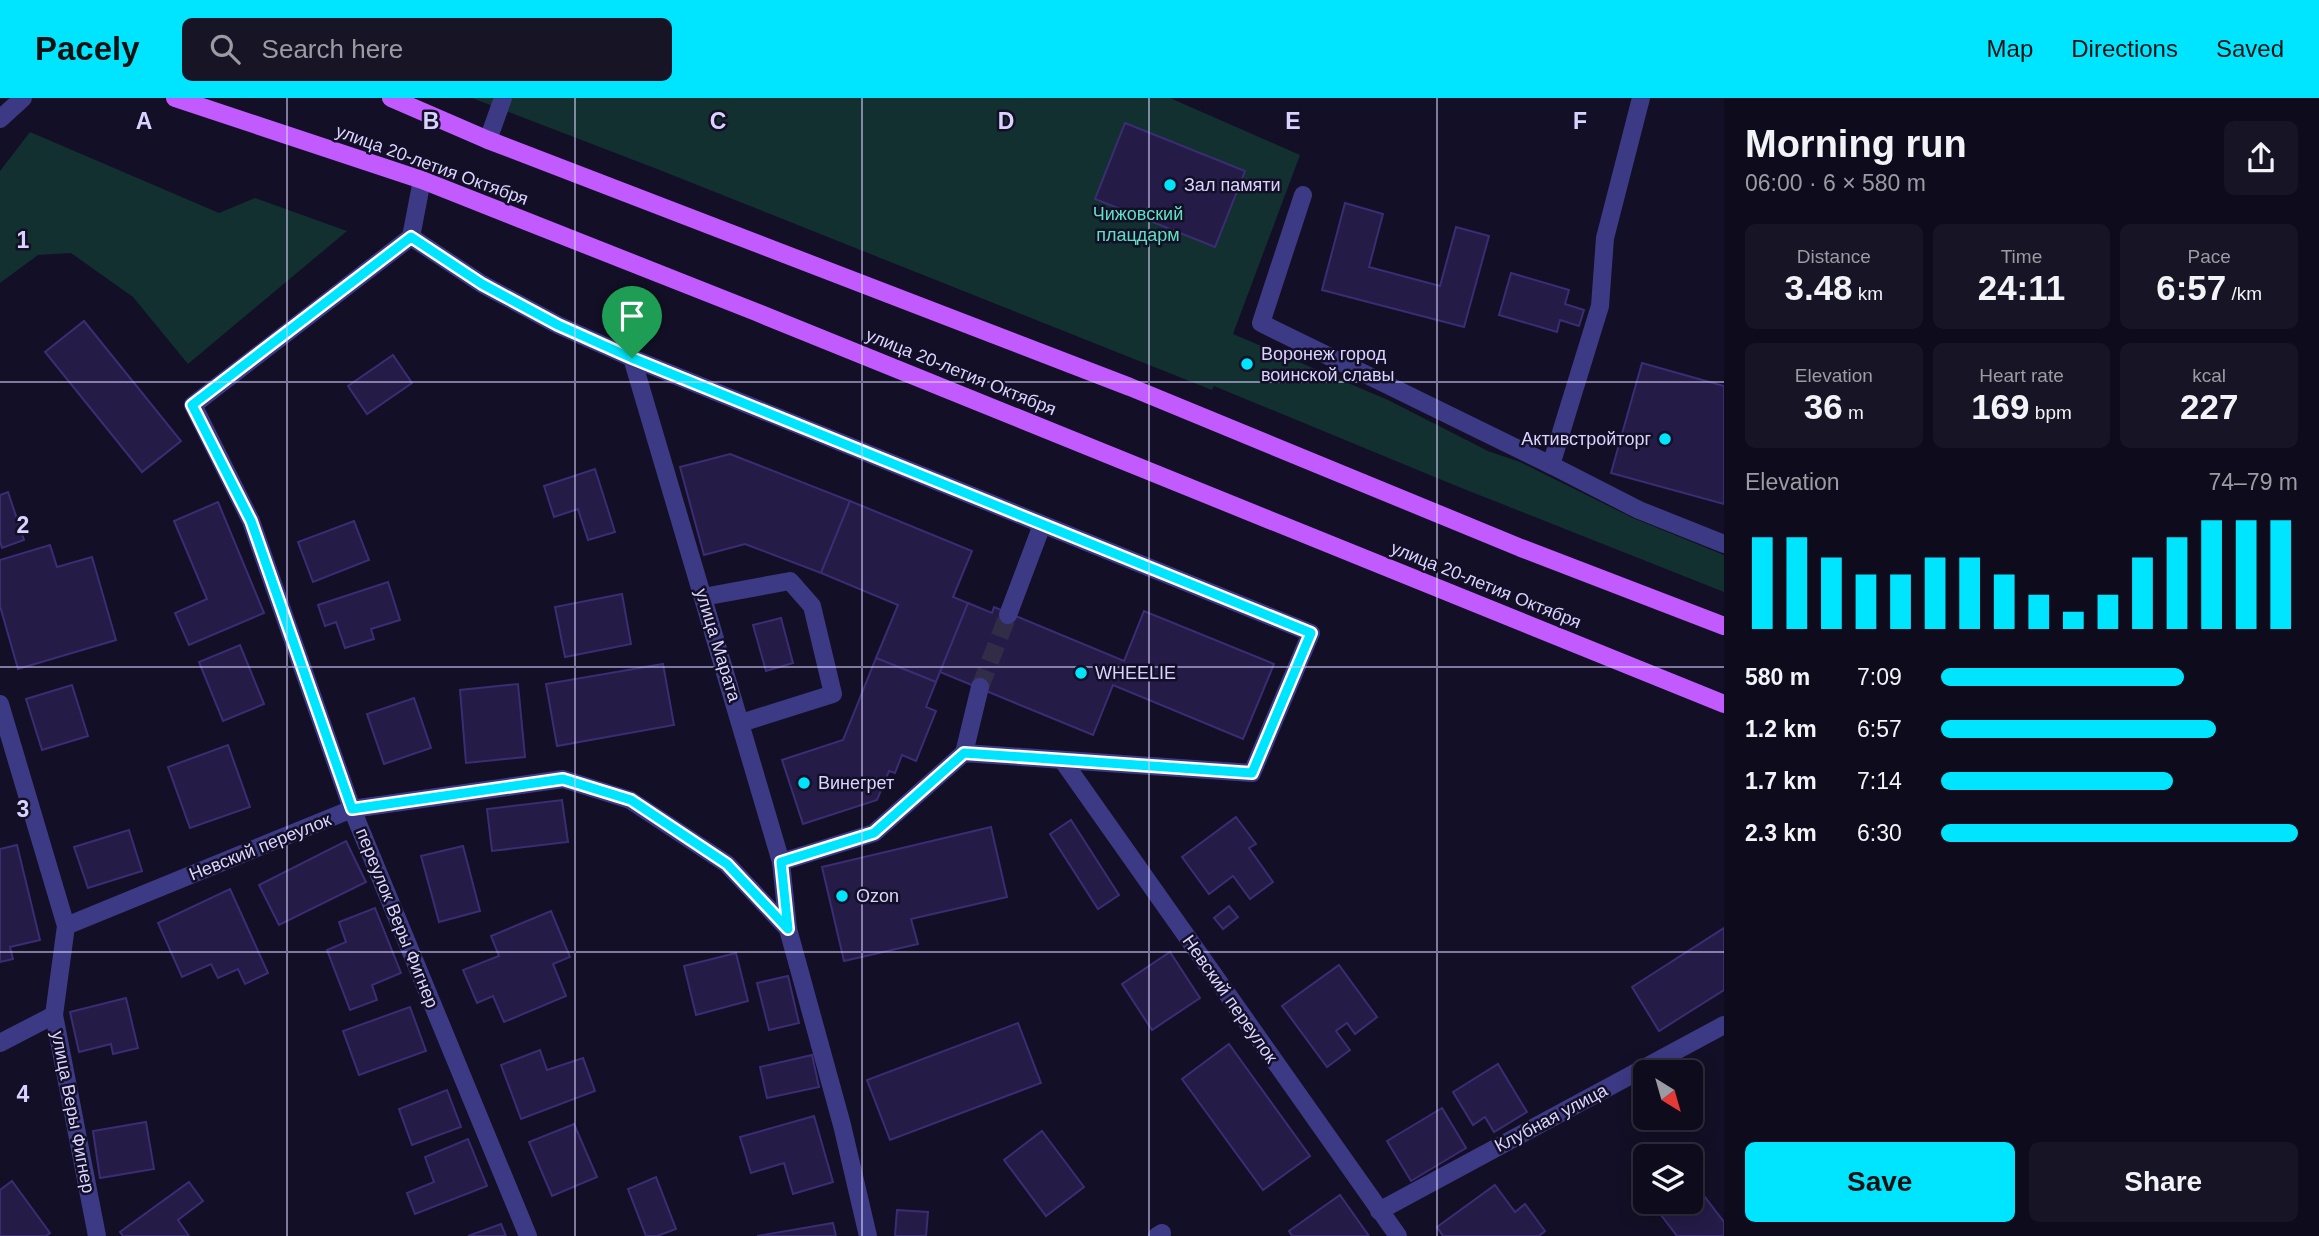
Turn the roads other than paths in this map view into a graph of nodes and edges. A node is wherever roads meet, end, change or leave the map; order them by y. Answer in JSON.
{"nodes":[{"id":1,"x":23,"y":98,"type":"edge"},
{"id":2,"x":175,"y":98,"type":"edge"},
{"id":3,"x":391,"y":98,"type":"edge"},
{"id":4,"x":503,"y":98,"type":"edge"},
{"id":5,"x":1641,"y":98,"type":"edge"},
{"id":6,"x":0,"y":119,"type":"edge"},
{"id":7,"x":488,"y":140,"type":"junction"},
{"id":8,"x":422,"y":180,"type":"junction"},
{"id":9,"x":1303,"y":195,"type":"dead end"},
{"id":10,"x":411,"y":237,"type":"junction"},
{"id":11,"x":632,"y":358,"type":"junction"},
{"id":12,"x":1551,"y":465,"type":"junction"},
{"id":13,"x":1042,"y":525,"type":"junction"},
{"id":14,"x":1724,"y":544,"type":"edge"},
{"id":15,"x":703,"y":597,"type":"junction"},
{"id":16,"x":1008,"y":615,"type":"tunnel mouth"},
{"id":17,"x":1724,"y":626,"type":"edge"},
{"id":18,"x":980,"y":687,"type":"tunnel mouth"},
{"id":19,"x":0,"y":704,"type":"edge"},
{"id":20,"x":1724,"y":704,"type":"edge"},
{"id":21,"x":741,"y":723,"type":"junction"},
{"id":22,"x":964,"y":753,"type":"junction"},
{"id":23,"x":1063,"y":761,"type":"junction"},
{"id":24,"x":352,"y":809,"type":"junction"},
{"id":25,"x":781,"y":862,"type":"junction"},
{"id":26,"x":66,"y":926,"type":"junction"},
{"id":27,"x":788,"y":929,"type":"junction"},
{"id":28,"x":54,"y":1015,"type":"junction"},
{"id":29,"x":1724,"y":1025,"type":"edge"},
{"id":30,"x":0,"y":1043,"type":"edge"},
{"id":31,"x":1378,"y":1211,"type":"junction"},
{"id":32,"x":97,"y":1236,"type":"edge"},
{"id":33,"x":528,"y":1236,"type":"edge"},
{"id":34,"x":868,"y":1236,"type":"edge"},
{"id":35,"x":1398,"y":1236,"type":"edge"}],
"edges":[{"from":1,"to":6,"type":"street"},
{"from":2,"to":8,"type":"main road","name":"улица 20-летия Октября"},
{"from":3,"to":7,"type":"main road"},
{"from":4,"to":7,"type":"street"},
{"from":5,"to":12,"type":"street"},
{"from":7,"to":17,"type":"main road"},
{"from":8,"to":10,"type":"street"},
{"from":8,"to":20,"type":"main road","name":"улица 20-летия Октября"},
{"from":9,"to":12,"type":"street"},
{"from":10,"to":11,"type":"street"},
{"from":10,"to":24,"type":"street","name":"переулок Веры Фигнер"},
{"from":11,"to":13,"type":"street"},
{"from":11,"to":15,"type":"street","name":"улица Марата"},
{"from":12,"to":14,"type":"street"},
{"from":13,"to":16,"type":"street"},
{"from":13,"to":23,"type":"street"},
{"from":15,"to":21,"type":"street","name":"улица Марата"},
{"from":15,"to":21,"type":"street"},
{"from":18,"to":22,"type":"street"},
{"from":19,"to":26,"type":"street","name":"улица Веры Фигнер"},
{"from":21,"to":25,"type":"street","name":"улица Марата"},
{"from":22,"to":23,"type":"street"},
{"from":22,"to":25,"type":"street"},
{"from":23,"to":31,"type":"street","name":"Невский переулок"},
{"from":24,"to":26,"type":"street","name":"Невский переулок"},
{"from":24,"to":27,"type":"street","name":"Невский переулок"},
{"from":24,"to":33,"type":"street","name":"переулок Веры Фигнер"},
{"from":25,"to":27,"type":"street","name":"улица Марата"},
{"from":26,"to":28,"type":"street","name":"улица Веры Фигнер"},
{"from":27,"to":34,"type":"street","name":"улица Марата"},
{"from":28,"to":30,"type":"street"},
{"from":28,"to":32,"type":"street","name":"улица Веры Фигнер"},
{"from":29,"to":31,"type":"street","name":"Клубная улица"},
{"from":31,"to":35,"type":"street","name":"Невский переулок"}]}
